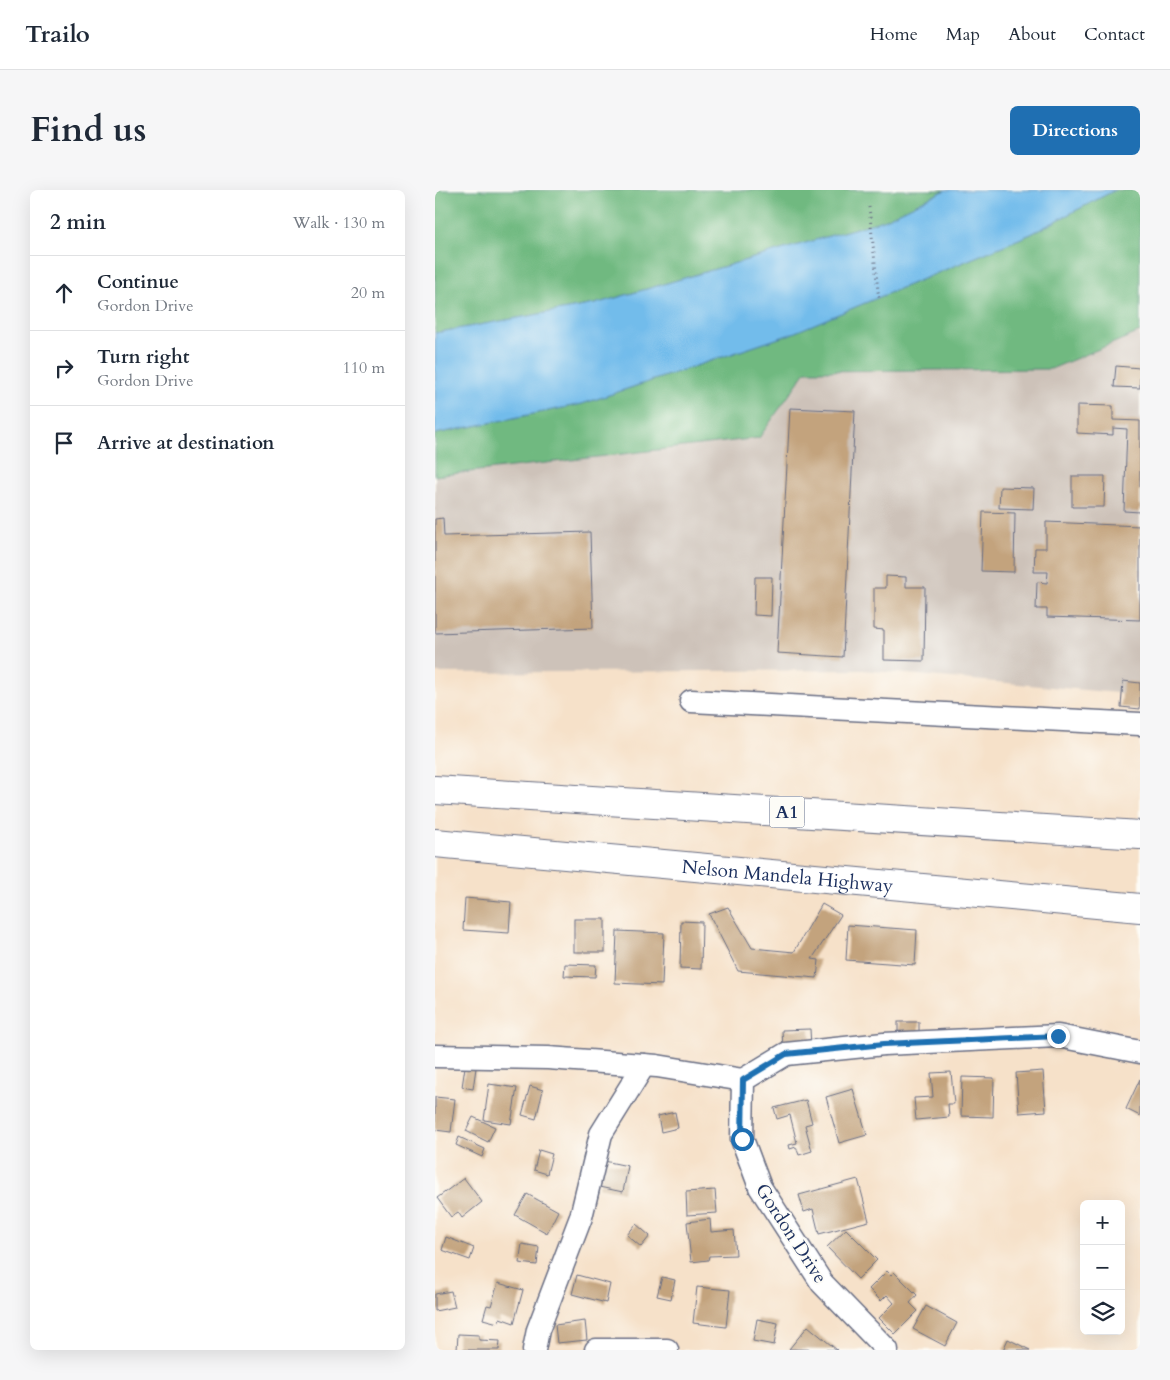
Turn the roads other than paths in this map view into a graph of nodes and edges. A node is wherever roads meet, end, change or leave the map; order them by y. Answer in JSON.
{"nodes":[{"id":1,"x":691,"y":701,"type":"dead end"},
{"id":2,"x":1140,"y":724,"type":"edge"},
{"id":3,"x":435,"y":790,"type":"edge"},
{"id":4,"x":1140,"y":835,"type":"edge"},
{"id":5,"x":435,"y":843,"type":"edge"},
{"id":6,"x":1140,"y":908,"type":"edge"},
{"id":7,"x":1140,"y":1052,"type":"edge"},
{"id":8,"x":435,"y":1056,"type":"edge"},
{"id":9,"x":643,"y":1065,"type":"junction"},
{"id":10,"x":743,"y":1080,"type":"junction"},
{"id":11,"x":534,"y":1350,"type":"edge"},
{"id":12,"x":595,"y":1350,"type":"edge"},
{"id":13,"x":667,"y":1350,"type":"edge"},
{"id":14,"x":887,"y":1350,"type":"edge"}],
"edges":[{"from":1,"to":2,"type":"street"},
{"from":3,"to":4,"type":"highway","number":"A1"},
{"from":5,"to":6,"type":"highway","name":"Nelson Mandela Highway"},
{"from":7,"to":10,"type":"street"},
{"from":8,"to":9,"type":"street"},
{"from":9,"to":10,"type":"street"},
{"from":9,"to":11,"type":"street"},
{"from":10,"to":14,"type":"street","name":"Gordon Drive"},
{"from":12,"to":13,"type":"street"}]}
